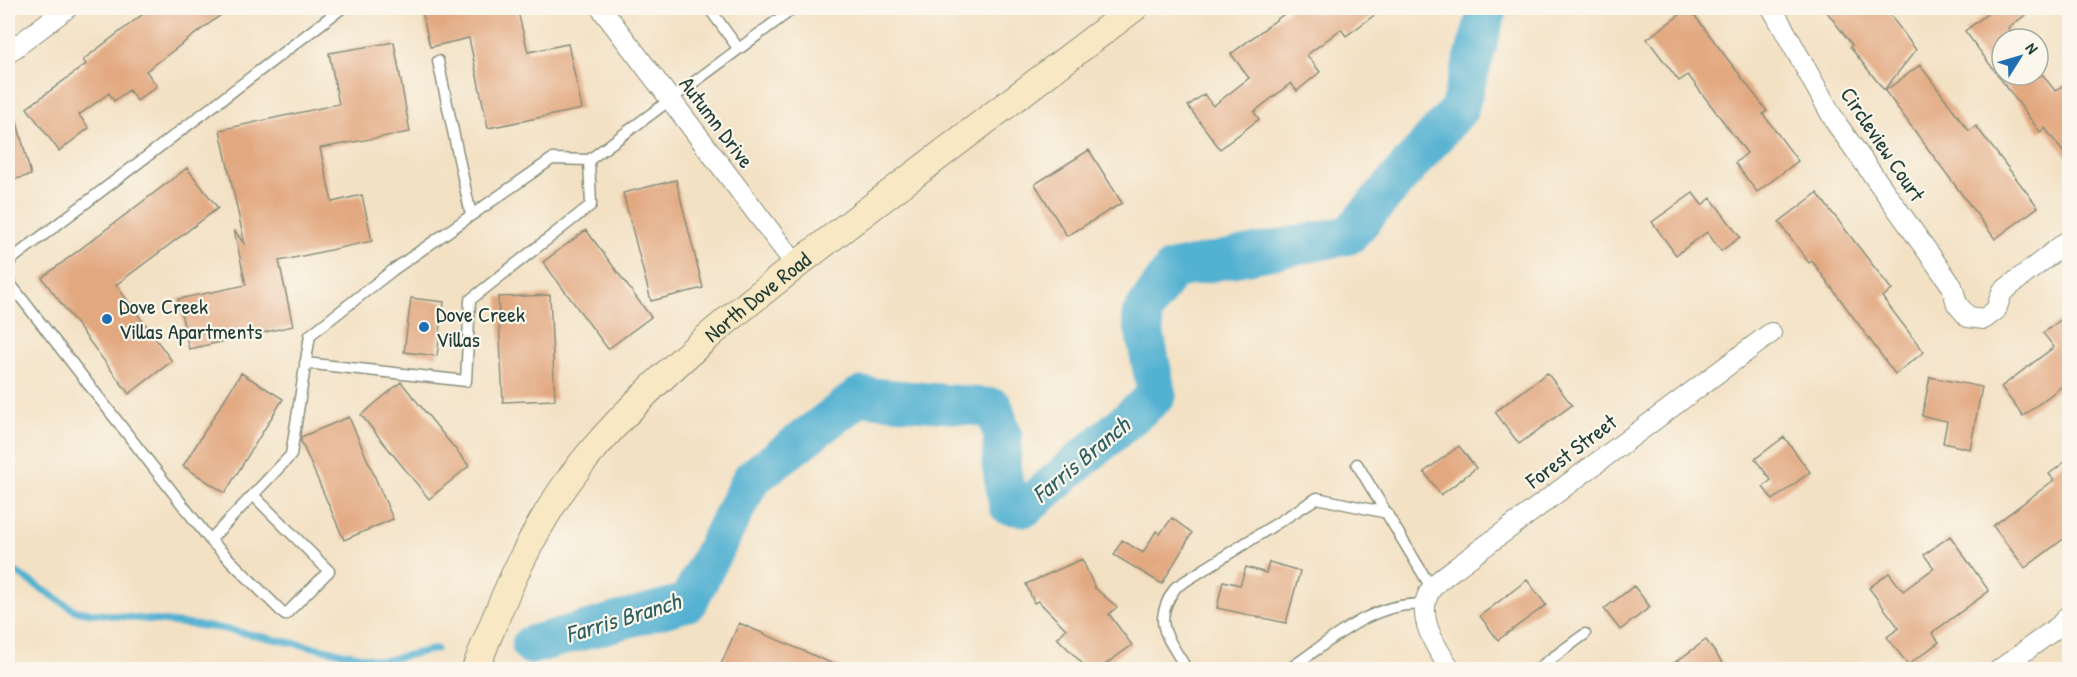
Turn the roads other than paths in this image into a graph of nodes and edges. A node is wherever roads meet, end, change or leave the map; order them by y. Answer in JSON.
{"nodes":[{"id":1,"x":68,"y":8,"type":"edge"},
{"id":2,"x":342,"y":8,"type":"edge"},
{"id":3,"x":601,"y":8,"type":"edge"},
{"id":4,"x":709,"y":8,"type":"edge"},
{"id":5,"x":794,"y":8,"type":"edge"},
{"id":6,"x":1134,"y":8,"type":"edge"},
{"id":7,"x":1772,"y":8,"type":"edge"},
{"id":8,"x":738,"y":48,"type":"junction"},
{"id":9,"x":8,"y":53,"type":"edge"},
{"id":10,"x":438,"y":62,"type":"dead end"},
{"id":11,"x":671,"y":101,"type":"junction"},
{"id":12,"x":589,"y":160,"type":"junction"},
{"id":13,"x":471,"y":215,"type":"junction"},
{"id":14,"x":2070,"y":239,"type":"edge"},
{"id":15,"x":8,"y":262,"type":"edge"},
{"id":16,"x":796,"y":266,"type":"junction"},
{"id":17,"x":8,"y":281,"type":"edge"},
{"id":18,"x":1771,"y":333,"type":"dead end"},
{"id":19,"x":305,"y":363,"type":"junction"},
{"id":20,"x":1357,"y":465,"type":"dead end"},
{"id":21,"x":254,"y":495,"type":"junction"},
{"id":22,"x":1387,"y":513,"type":"junction"},
{"id":23,"x":210,"y":540,"type":"junction"},
{"id":24,"x":1428,"y":606,"type":"junction"},
{"id":25,"x":2070,"y":614,"type":"edge"},
{"id":26,"x":1585,"y":634,"type":"dead end"},
{"id":27,"x":476,"y":669,"type":"edge"},
{"id":28,"x":1187,"y":669,"type":"edge"},
{"id":29,"x":1288,"y":669,"type":"edge"},
{"id":30,"x":1451,"y":669,"type":"edge"},
{"id":31,"x":1536,"y":669,"type":"edge"},
{"id":32,"x":1999,"y":669,"type":"edge"}],
"edges":[{"from":1,"to":9,"type":"street"},
{"from":2,"to":15,"type":"lane"},
{"from":3,"to":11,"type":"street","name":"Autumn Drive"},
{"from":4,"to":8,"type":"lane"},
{"from":5,"to":8,"type":"lane"},
{"from":6,"to":16,"type":"street","name":"North Dove Road"},
{"from":7,"to":14,"type":"street","name":"Circleview Court"},
{"from":8,"to":11,"type":"lane"},
{"from":10,"to":13,"type":"lane"},
{"from":11,"to":12,"type":"lane"},
{"from":11,"to":16,"type":"street","name":"Autumn Drive"},
{"from":12,"to":13,"type":"lane"},
{"from":12,"to":19,"type":"lane"},
{"from":13,"to":19,"type":"lane"},
{"from":16,"to":27,"type":"street","name":"North Dove Road"},
{"from":17,"to":23,"type":"lane"},
{"from":18,"to":24,"type":"street","name":"Forest Street"},
{"from":19,"to":21,"type":"lane"},
{"from":20,"to":22,"type":"lane"},
{"from":21,"to":23,"type":"lane"},
{"from":21,"to":23,"type":"lane"},
{"from":22,"to":24,"type":"lane"},
{"from":22,"to":28,"type":"lane"},
{"from":24,"to":29,"type":"lane"},
{"from":24,"to":30,"type":"street"},
{"from":25,"to":32,"type":"street"},
{"from":26,"to":31,"type":"lane"}]}
